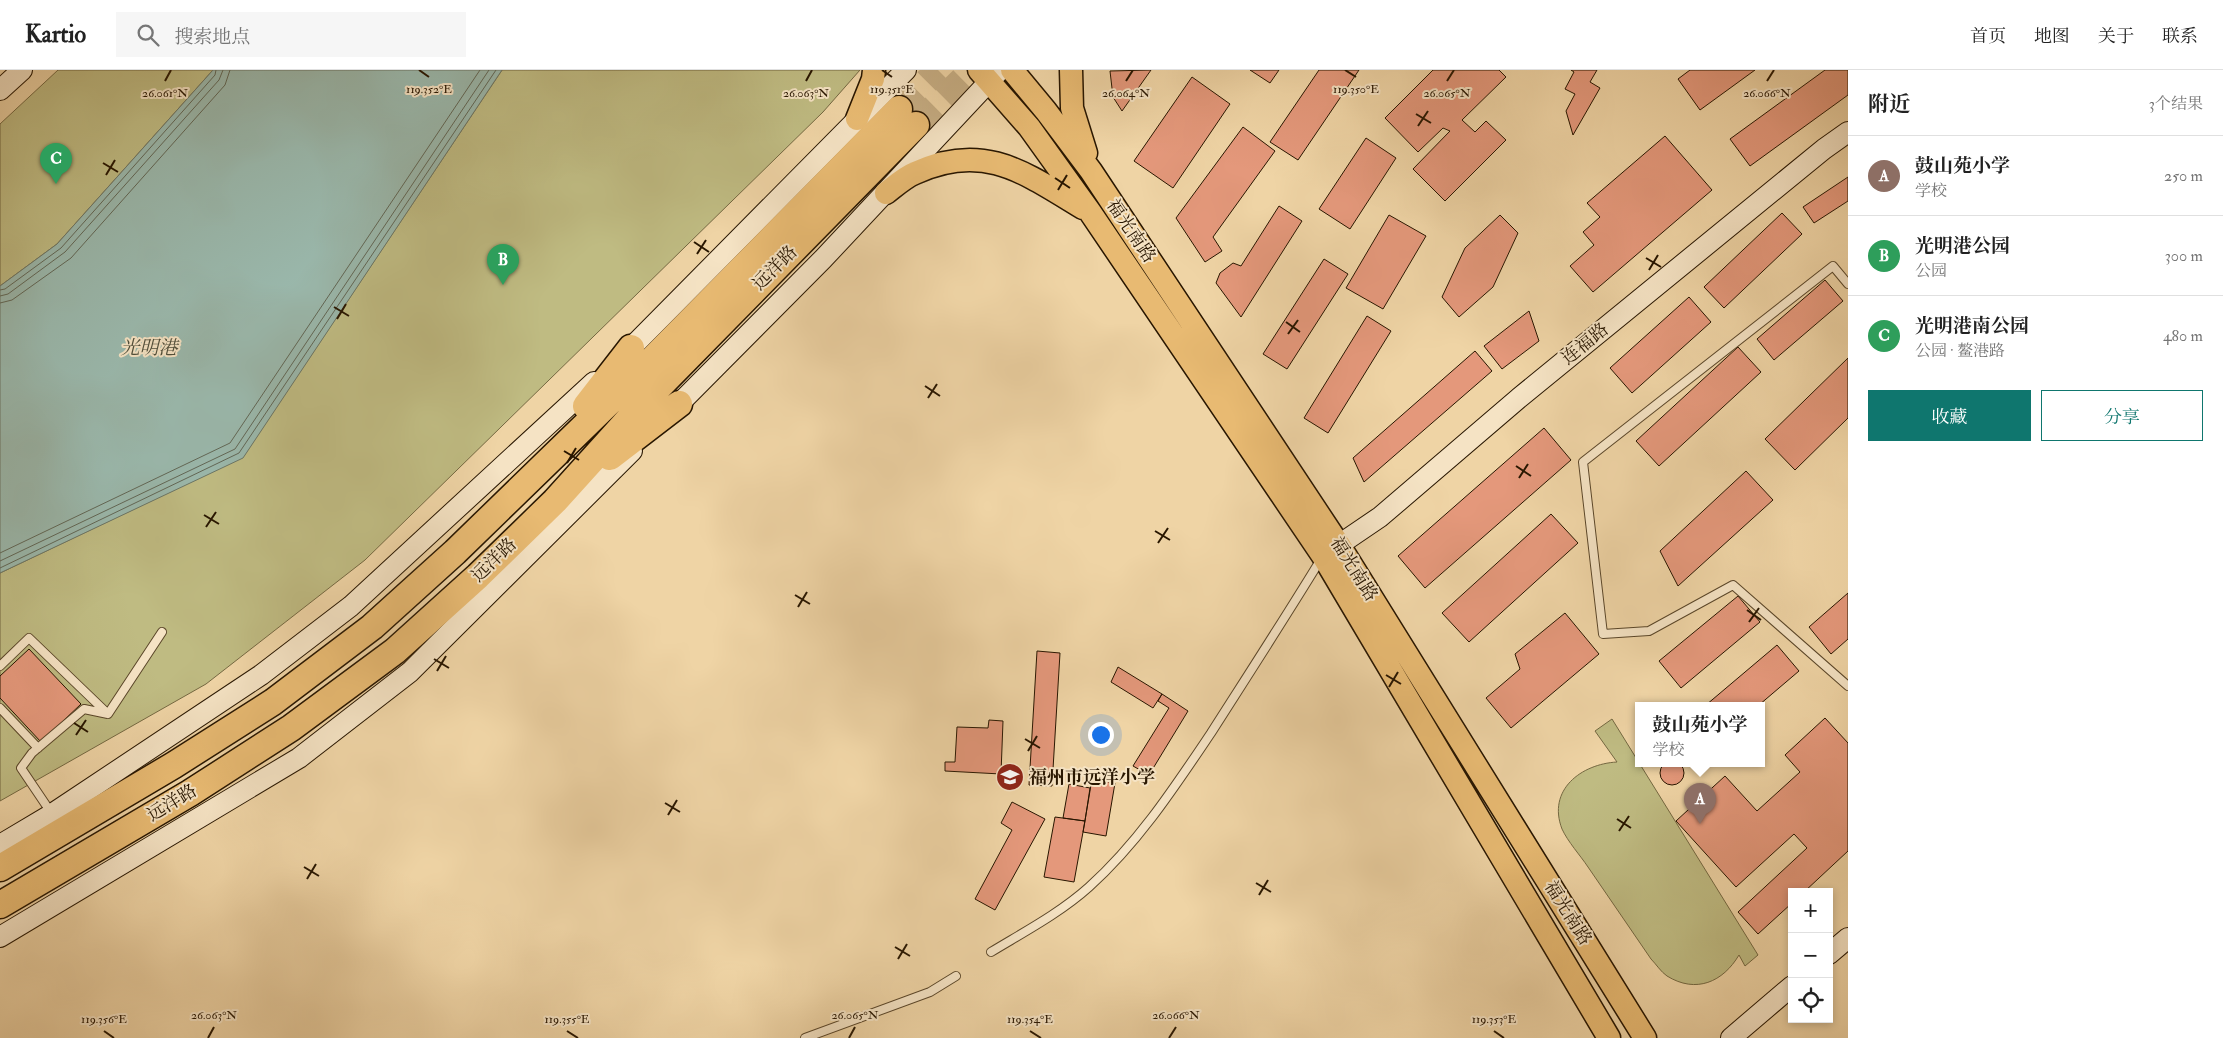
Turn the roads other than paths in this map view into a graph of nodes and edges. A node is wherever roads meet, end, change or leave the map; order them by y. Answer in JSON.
{"nodes":[{"id":1,"x":22,"y":70,"type":"edge"},
{"id":2,"x":874,"y":70,"type":"edge"},
{"id":3,"x":906,"y":70,"type":"edge"},
{"id":4,"x":1012,"y":70,"type":"edge"},
{"id":5,"x":1071,"y":70,"type":"edge"},
{"id":6,"x":989,"y":74,"type":"edge"},
{"id":7,"x":0,"y":90,"type":"edge"},
{"id":8,"x":857,"y":119,"type":"junction"},
{"id":9,"x":1848,"y":132,"type":"edge"},
{"id":10,"x":1091,"y":171,"type":"junction"},
{"id":11,"x":886,"y":193,"type":"junction"},
{"id":12,"x":1090,"y":212,"type":"junction"},
{"id":13,"x":1848,"y":284,"type":"edge"},
{"id":14,"x":631,"y":348,"type":"junction"},
{"id":15,"x":679,"y":404,"type":"junction"},
{"id":16,"x":530,"y":478,"type":"junction"},
{"id":17,"x":555,"y":501,"type":"junction"},
{"id":18,"x":1331,"y":550,"type":"junction"},
{"id":19,"x":162,"y":632,"type":"dead end"},
{"id":20,"x":0,"y":666,"type":"edge"},
{"id":21,"x":1848,"y":686,"type":"edge"},
{"id":22,"x":0,"y":708,"type":"edge"},
{"id":23,"x":108,"y":714,"type":"junction"},
{"id":24,"x":38,"y":748,"type":"junction"},
{"id":25,"x":52,"y":814,"type":"junction"},
{"id":26,"x":0,"y":845,"type":"edge"},
{"id":27,"x":0,"y":868,"type":"edge"},
{"id":28,"x":0,"y":905,"type":"edge"},
{"id":29,"x":0,"y":937,"type":"edge"},
{"id":30,"x":1848,"y":938,"type":"edge"},
{"id":31,"x":1833,"y":951,"type":"edge"},
{"id":32,"x":990,"y":952,"type":"dead end"},
{"id":33,"x":956,"y":976,"type":"dead end"},
{"id":34,"x":1788,"y":989,"type":"edge"},
{"id":35,"x":805,"y":1038,"type":"edge"},
{"id":36,"x":1609,"y":1038,"type":"edge"},
{"id":37,"x":1645,"y":1038,"type":"edge"},
{"id":38,"x":1731,"y":1038,"type":"edge"}],
"edges":[{"from":1,"to":7,"type":"main road"},
{"from":2,"to":8,"type":"main road"},
{"from":3,"to":8,"type":"main road"},
{"from":4,"to":10,"type":"main road","name":"福光南路"},
{"from":5,"to":10,"type":"main road"},
{"from":6,"to":11,"type":"main road"},
{"from":6,"to":12,"type":"main road","name":"福光南路"},
{"from":8,"to":14,"type":"main road"},
{"from":9,"to":18,"type":"main road","name":"连福路"},
{"from":10,"to":18,"type":"main road","name":"福光南路"},
{"from":11,"to":12,"type":"main road"},
{"from":11,"to":15,"type":"main road"},
{"from":12,"to":18,"type":"main road","name":"福光南路"},
{"from":13,"to":21,"type":"lane"},
{"from":14,"to":16,"type":"highway"},
{"from":14,"to":25,"type":"main road"},
{"from":15,"to":17,"type":"highway"},
{"from":15,"to":29,"type":"main road"},
{"from":16,"to":17,"type":"highway","name":"远洋路"},
{"from":16,"to":27,"type":"highway","name":"远洋路"},
{"from":17,"to":28,"type":"highway","name":"远洋路"},
{"from":18,"to":32,"type":"lane"},
{"from":18,"to":36,"type":"main road","name":"福光南路"},
{"from":18,"to":37,"type":"main road","name":"福光南路"},
{"from":19,"to":23,"type":"lane"},
{"from":20,"to":23,"type":"lane"},
{"from":22,"to":24,"type":"lane"},
{"from":23,"to":24,"type":"lane"},
{"from":24,"to":25,"type":"lane"},
{"from":25,"to":26,"type":"main road"},
{"from":30,"to":31,"type":"main road"},
{"from":33,"to":35,"type":"lane"},
{"from":34,"to":38,"type":"main road"}]}
